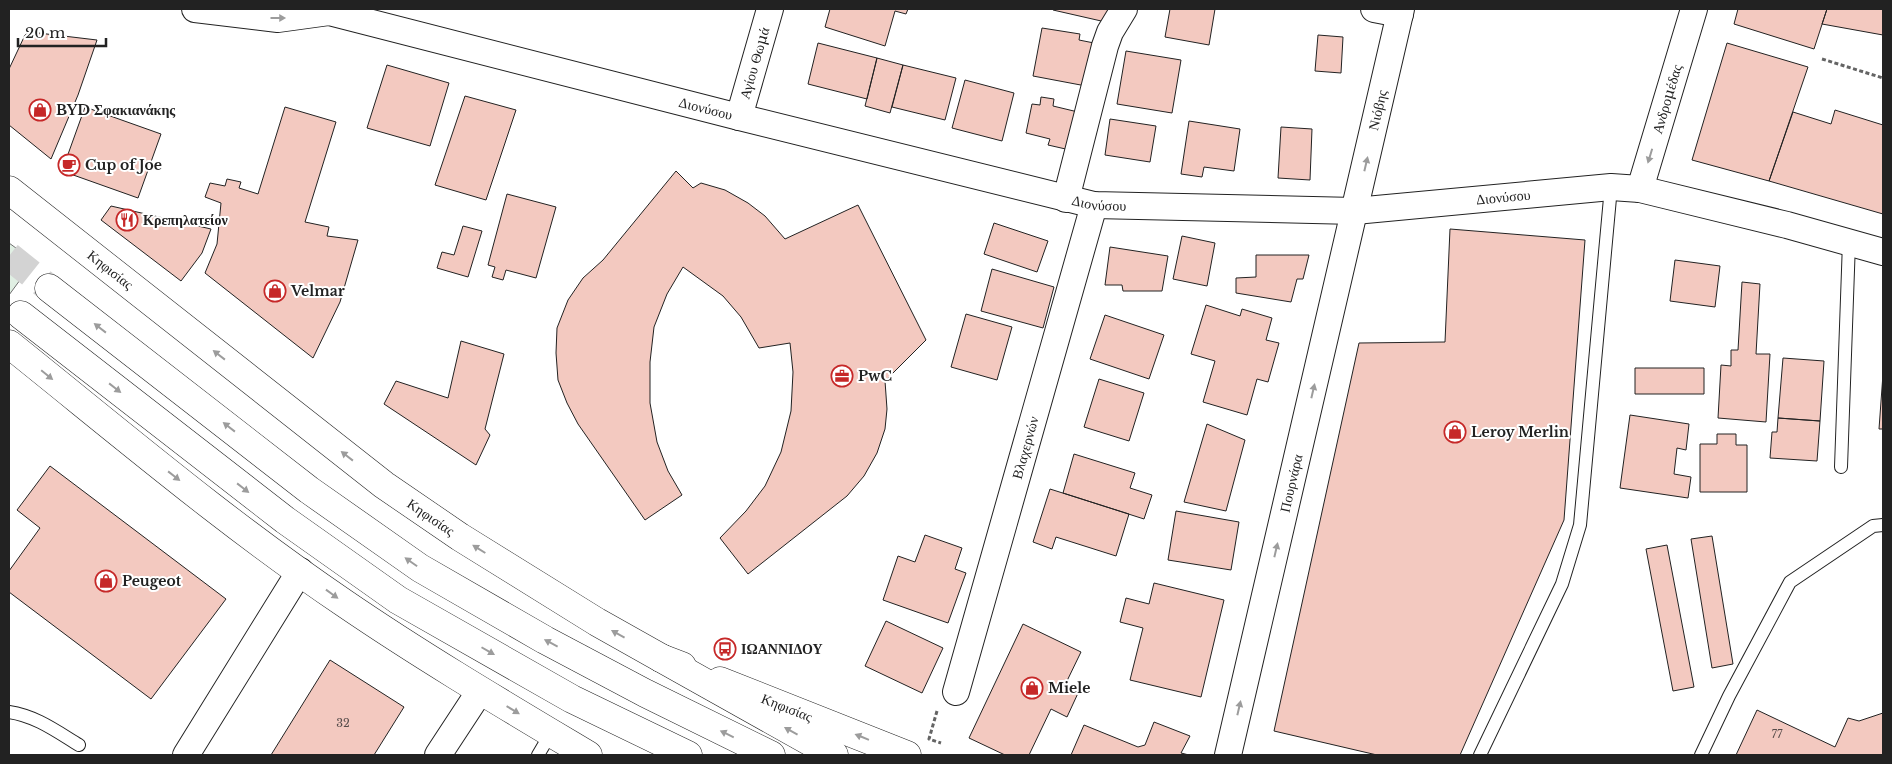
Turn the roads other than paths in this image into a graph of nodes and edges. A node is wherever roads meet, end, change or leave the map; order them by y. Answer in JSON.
{"nodes":[{"id":1,"x":195,"y":9,"type":"edge"},
{"id":2,"x":770,"y":9,"type":"edge"},
{"id":3,"x":1124,"y":9,"type":"edge"},
{"id":4,"x":1374,"y":9,"type":"edge"},
{"id":5,"x":1694,"y":9,"type":"edge"},
{"id":6,"x":327,"y":10,"type":"edge"},
{"id":7,"x":1400,"y":11,"type":"edge"},
{"id":8,"x":739,"y":117,"type":"junction"},
{"id":9,"x":1611,"y":187,"type":"junction"},
{"id":10,"x":9,"y":190,"type":"edge"},
{"id":11,"x":1640,"y":190,"type":"junction"},
{"id":12,"x":1066,"y":199,"type":"junction"},
{"id":13,"x":1094,"y":205,"type":"junction"},
{"id":14,"x":9,"y":209,"type":"edge"},
{"id":15,"x":1355,"y":211,"type":"junction"},
{"id":16,"x":45,"y":219,"type":"junction"},
{"id":17,"x":1849,"y":242,"type":"junction"},
{"id":18,"x":1883,"y":252,"type":"edge"},
{"id":19,"x":49,"y":288,"type":"tunnel mouth"},
{"id":20,"x":21,"y":315,"type":"dead end"},
{"id":21,"x":9,"y":344,"type":"edge"},
{"id":22,"x":1841,"y":467,"type":"dead end"},
{"id":23,"x":1883,"y":525,"type":"edge"},
{"id":24,"x":300,"y":571,"type":"junction"},
{"id":25,"x":661,"y":658,"type":"junction"},
{"id":26,"x":480,"y":691,"type":"junction"},
{"id":27,"x":956,"y":692,"type":"dead end"},
{"id":28,"x":572,"y":699,"type":"junction"},
{"id":29,"x":9,"y":712,"type":"edge"},
{"id":30,"x":79,"y":745,"type":"dead end"},
{"id":31,"x":562,"y":749,"type":"edge"},
{"id":32,"x":186,"y":755,"type":"edge"},
{"id":33,"x":438,"y":755,"type":"edge"},
{"id":34,"x":658,"y":755,"type":"edge"},
{"id":35,"x":688,"y":755,"type":"edge"},
{"id":36,"x":771,"y":755,"type":"edge"},
{"id":37,"x":834,"y":755,"type":"edge"},
{"id":38,"x":907,"y":755,"type":"edge"},
{"id":39,"x":1228,"y":755,"type":"edge"},
{"id":40,"x":1480,"y":755,"type":"edge"},
{"id":41,"x":1701,"y":755,"type":"edge"}],
"edges":[{"from":1,"to":6,"type":"street","name":"Διονύσου","one_way":true},
{"from":2,"to":8,"type":"street","name":"Αγίου Θωμά"},
{"from":3,"to":12,"type":"street"},
{"from":4,"to":7,"type":"street"},
{"from":5,"to":11,"type":"street","name":"Ανδρομέδας","one_way":true},
{"from":6,"to":8,"type":"street","name":"Διονύσου"},
{"from":15,"to":7,"type":"street","name":"Νιόβης","one_way":true},
{"from":8,"to":12,"type":"street","name":"Διονύσου"},
{"from":9,"to":11,"type":"street","name":"Διονύσου"},
{"from":9,"to":15,"type":"street","name":"Διονύσου"},
{"from":9,"to":40,"type":"lane"},
{"from":10,"to":16,"type":"main road","name":"Κηφισίας"},
{"from":11,"to":17,"type":"street","name":"Διονύσου"},
{"from":12,"to":13,"type":"street","name":"Διονύσου"},
{"from":13,"to":15,"type":"street","name":"Διονύσου"},
{"from":13,"to":27,"type":"street","name":"Βλαχερνών"},
{"from":14,"to":16,"type":"main road"},
{"from":39,"to":15,"type":"street","name":"Πουρνάρα","one_way":true},
{"from":25,"to":16,"type":"main road","name":"Κηφισίας","one_way":true},
{"from":17,"to":18,"type":"street","name":"Διονύσου"},
{"from":17,"to":22,"type":"lane"},
{"from":36,"to":19,"type":"main road","one_way":true},
{"from":20,"to":28,"type":"main road","one_way":true},
{"from":21,"to":24,"type":"main road","one_way":true},
{"from":23,"to":41,"type":"lane"},
{"from":24,"to":26,"type":"main road","one_way":true},
{"from":24,"to":32,"type":"street"},
{"from":37,"to":25,"type":"main road","one_way":true},
{"from":38,"to":25,"type":"main road","name":"Κηφισίας","one_way":true},
{"from":26,"to":31,"type":"main road","one_way":true},
{"from":26,"to":33,"type":"street"},
{"from":28,"to":34,"type":"main road"},
{"from":28,"to":35,"type":"main road"},
{"from":29,"to":30,"type":"lane"}]}
